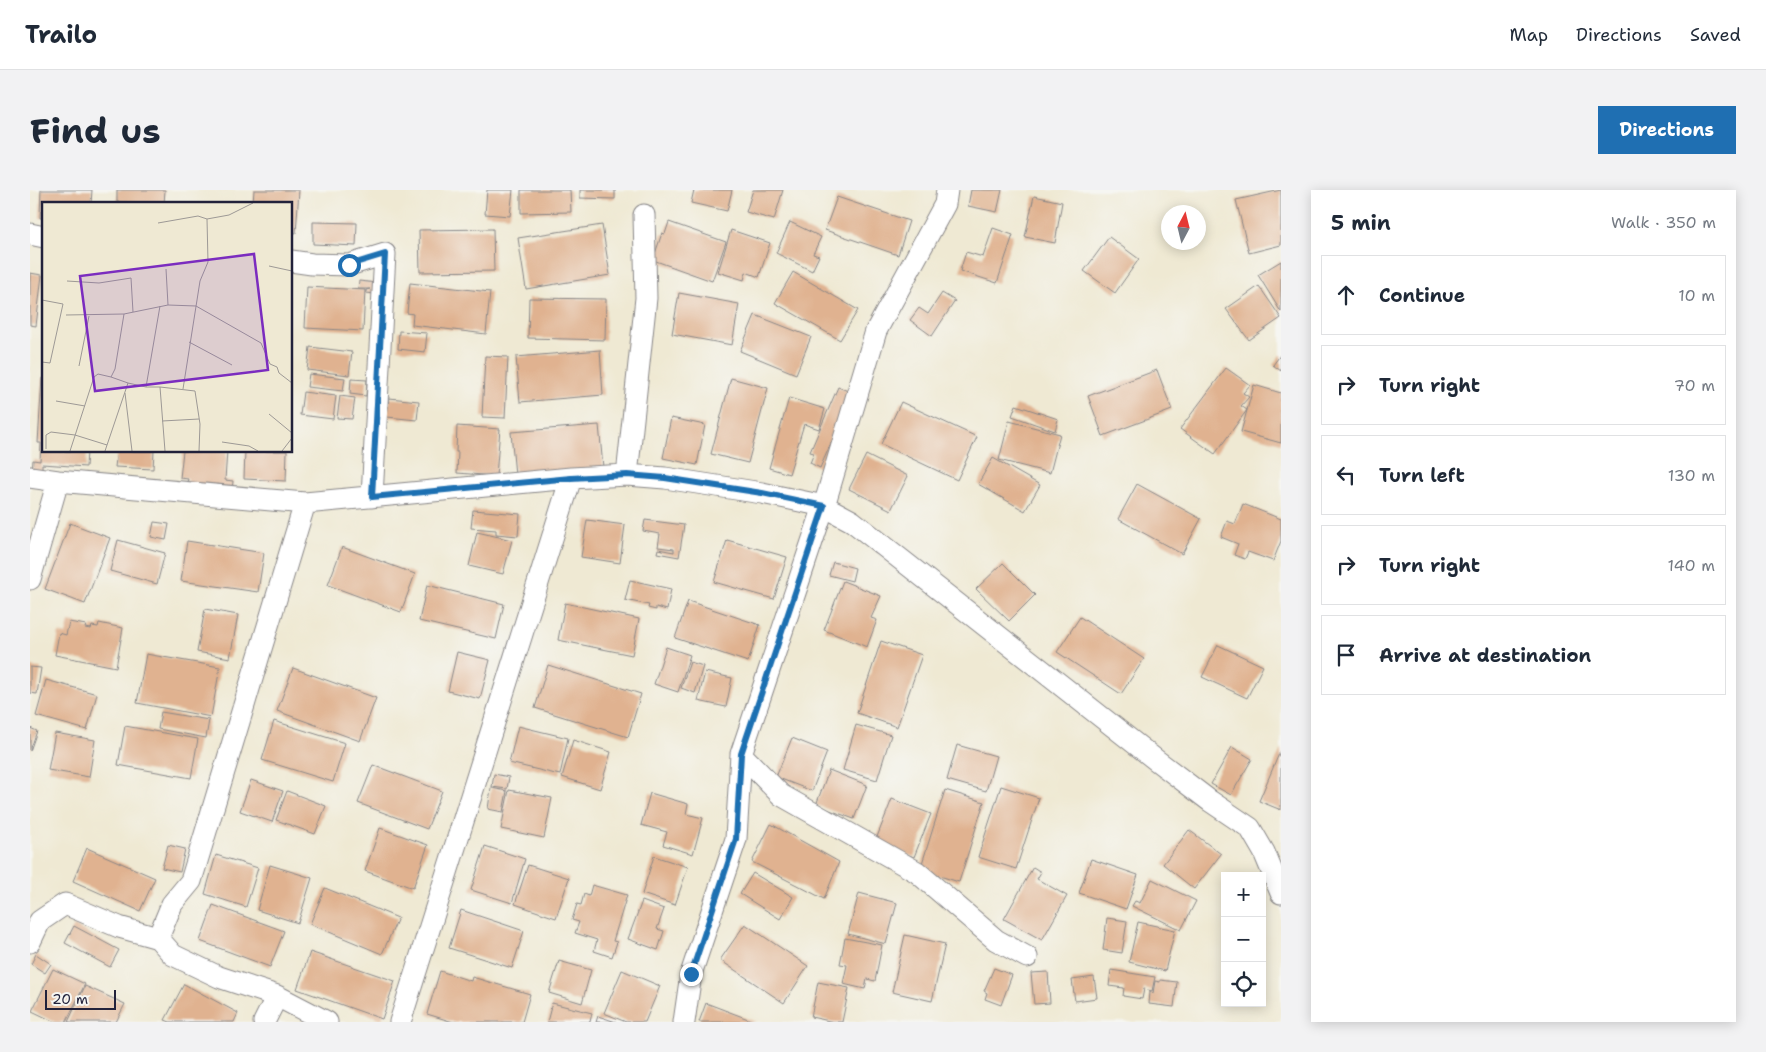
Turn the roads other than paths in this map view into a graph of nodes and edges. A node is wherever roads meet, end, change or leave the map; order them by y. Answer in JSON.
{"nodes":[{"id":1,"x":947,"y":190,"type":"edge"},
{"id":2,"x":644,"y":215,"type":"dead end"},
{"id":3,"x":292,"y":261,"type":"edge"},
{"id":4,"x":627,"y":475,"type":"junction"},
{"id":5,"x":30,"y":477,"type":"edge"},
{"id":6,"x":571,"y":478,"type":"junction"},
{"id":7,"x":58,"y":482,"type":"junction"},
{"id":8,"x":372,"y":497,"type":"junction"},
{"id":9,"x":305,"y":503,"type":"junction"},
{"id":10,"x":824,"y":506,"type":"junction"},
{"id":11,"x":30,"y":579,"type":"edge"},
{"id":12,"x":741,"y":754,"type":"junction"},
{"id":13,"x":1281,"y":893,"type":"edge"},
{"id":14,"x":158,"y":938,"type":"junction"},
{"id":15,"x":30,"y":942,"type":"edge"},
{"id":16,"x":1027,"y":957,"type":"dead end"},
{"id":17,"x":277,"y":996,"type":"junction"},
{"id":18,"x":264,"y":1022,"type":"edge"},
{"id":19,"x":327,"y":1022,"type":"edge"},
{"id":20,"x":400,"y":1022,"type":"edge"},
{"id":21,"x":684,"y":1022,"type":"edge"}],
"edges":[{"from":1,"to":10,"type":"street"},
{"from":2,"to":4,"type":"street"},
{"from":3,"to":8,"type":"street"},
{"from":4,"to":6,"type":"street"},
{"from":4,"to":10,"type":"street"},
{"from":5,"to":7,"type":"street"},
{"from":6,"to":8,"type":"street"},
{"from":6,"to":20,"type":"street"},
{"from":7,"to":9,"type":"street"},
{"from":7,"to":11,"type":"street"},
{"from":8,"to":9,"type":"street"},
{"from":9,"to":14,"type":"street"},
{"from":10,"to":12,"type":"street"},
{"from":10,"to":13,"type":"street"},
{"from":12,"to":16,"type":"street"},
{"from":12,"to":21,"type":"street"},
{"from":14,"to":15,"type":"street"},
{"from":14,"to":17,"type":"street"},
{"from":17,"to":18,"type":"street"},
{"from":17,"to":19,"type":"street"}]}
